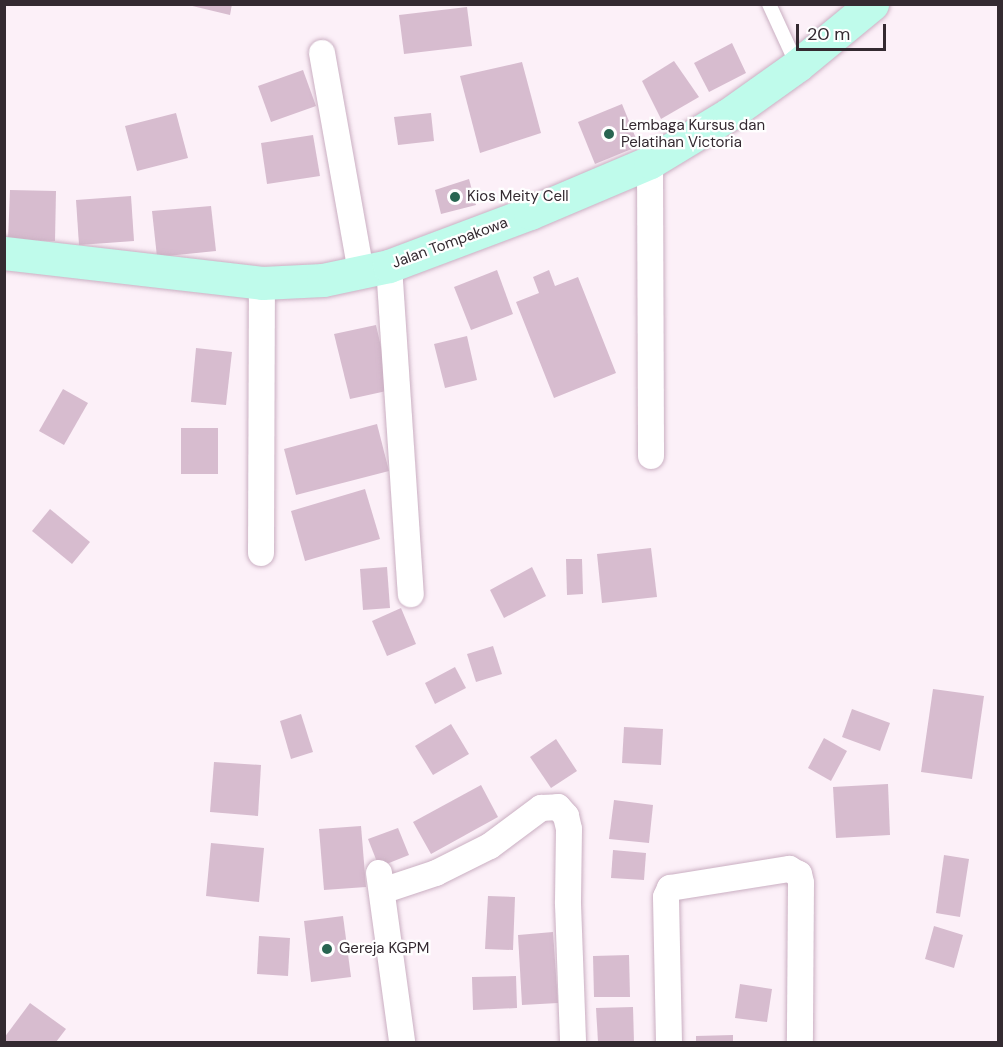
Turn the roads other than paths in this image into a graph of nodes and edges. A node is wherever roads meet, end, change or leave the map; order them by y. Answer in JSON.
{"nodes":[{"id":1,"x":769,"y":4,"type":"edge"},
{"id":2,"x":872,"y":4,"type":"edge"},
{"id":3,"x":322,"y":53,"type":"dead end"},
{"id":4,"x":798,"y":65,"type":"junction"},
{"id":5,"x":650,"y":162,"type":"junction"},
{"id":6,"x":4,"y":253,"type":"edge"},
{"id":7,"x":375,"y":269,"type":"junction"},
{"id":8,"x":262,"y":283,"type":"junction"},
{"id":9,"x":651,"y":456,"type":"dead end"},
{"id":10,"x":261,"y":553,"type":"dead end"},
{"id":11,"x":411,"y":594,"type":"dead end"},
{"id":12,"x":402,"y":1042,"type":"edge"},
{"id":13,"x":573,"y":1042,"type":"edge"},
{"id":14,"x":669,"y":1042,"type":"edge"},
{"id":15,"x":800,"y":1042,"type":"edge"}],
"edges":[{"from":1,"to":4,"type":"lane"},
{"from":2,"to":4,"type":"street","name":"Jalan Tompakowa"},
{"from":3,"to":7,"type":"street"},
{"from":4,"to":5,"type":"street","name":"Jalan Tompakowa"},
{"from":5,"to":7,"type":"street","name":"Jalan Tompakowa"},
{"from":5,"to":9,"type":"street"},
{"from":6,"to":8,"type":"street","name":"Jalan Tompakowa"},
{"from":7,"to":8,"type":"street","name":"Jalan Tompakowa"},
{"from":7,"to":11,"type":"street"},
{"from":8,"to":10,"type":"street"},
{"from":12,"to":13,"type":"street"},
{"from":14,"to":15,"type":"street"}]}
